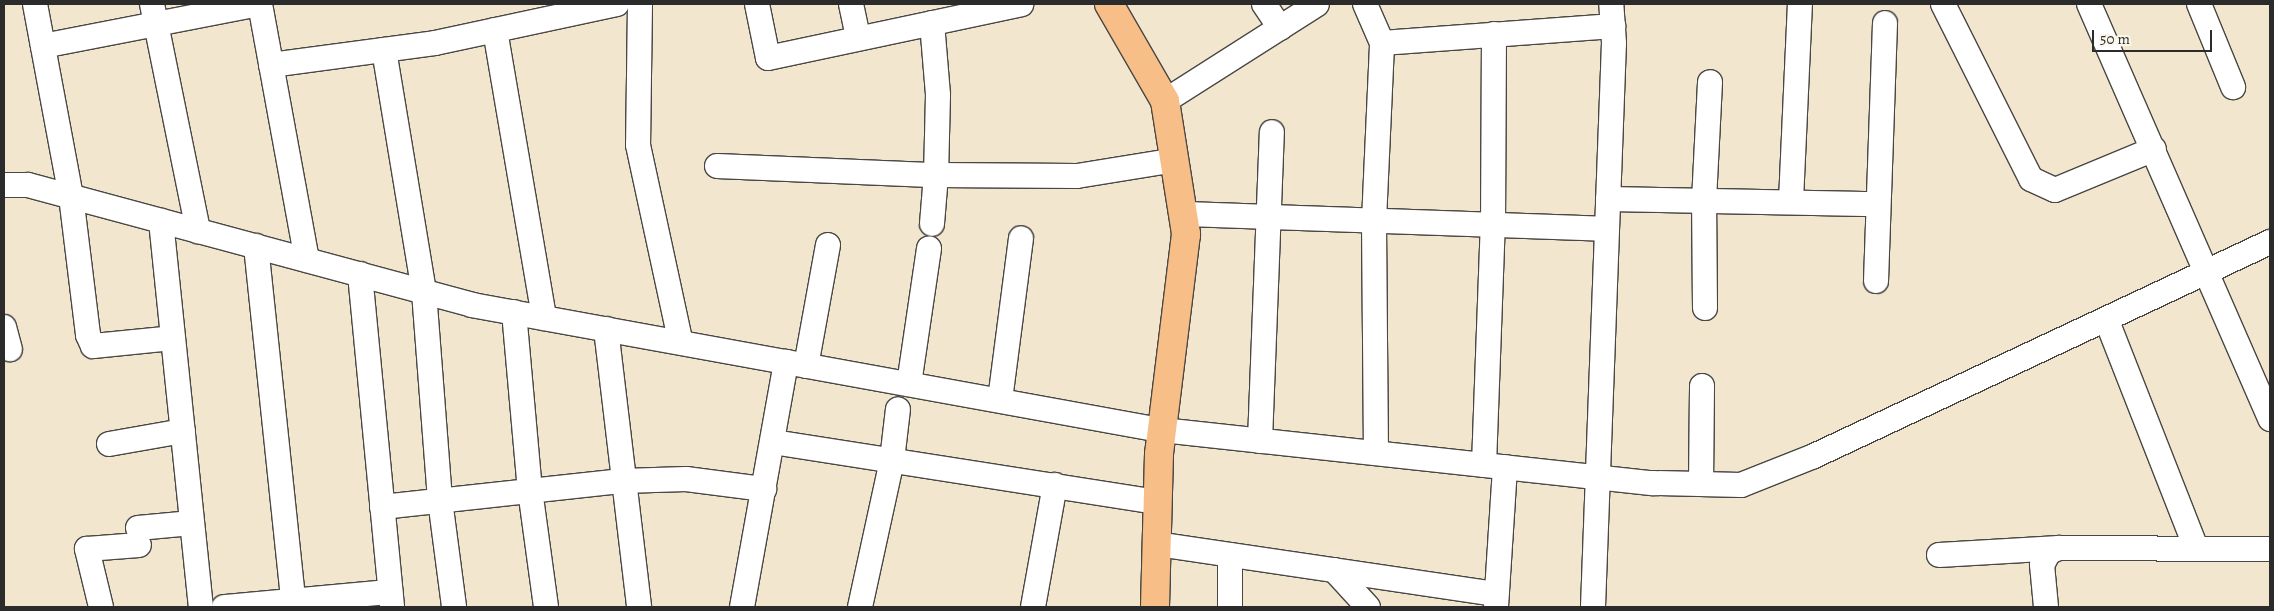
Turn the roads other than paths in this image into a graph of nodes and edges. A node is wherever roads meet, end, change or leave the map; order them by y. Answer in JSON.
{"nodes":[{"id":1,"x":35,"y":4,"type":"edge"},
{"id":2,"x":260,"y":4,"type":"edge"},
{"id":3,"x":617,"y":4,"type":"edge"},
{"id":4,"x":640,"y":4,"type":"edge"},
{"id":5,"x":757,"y":4,"type":"edge"},
{"id":6,"x":851,"y":4,"type":"edge"},
{"id":7,"x":1021,"y":4,"type":"edge"},
{"id":8,"x":1109,"y":4,"type":"edge"},
{"id":9,"x":1264,"y":4,"type":"edge"},
{"id":10,"x":1317,"y":4,"type":"edge"},
{"id":11,"x":1365,"y":4,"type":"edge"},
{"id":12,"x":1800,"y":4,"type":"edge"},
{"id":13,"x":1943,"y":4,"type":"edge"},
{"id":14,"x":2089,"y":4,"type":"edge"},
{"id":15,"x":2199,"y":4,"type":"edge"},
{"id":16,"x":154,"y":14,"type":"edge"},
{"id":17,"x":942,"y":15,"type":"edge"},
{"id":18,"x":1612,"y":15,"type":"edge"},
{"id":19,"x":1884,"y":24,"type":"dead end"},
{"id":20,"x":1280,"y":28,"type":"junction"},
{"id":21,"x":495,"y":30,"type":"junction"},
{"id":22,"x":1494,"y":34,"type":"junction"},
{"id":23,"x":858,"y":38,"type":"junction"},
{"id":24,"x":1382,"y":43,"type":"junction"},
{"id":25,"x":43,"y":46,"type":"junction"},
{"id":26,"x":384,"y":50,"type":"junction"},
{"id":27,"x":272,"y":65,"type":"junction"},
{"id":28,"x":1710,"y":82,"type":"dead end"},
{"id":29,"x":2233,"y":87,"type":"dead end"},
{"id":30,"x":1165,"y":101,"type":"junction"},
{"id":31,"x":1272,"y":132,"type":"dead end"},
{"id":32,"x":2154,"y":149,"type":"junction"},
{"id":33,"x":1176,"y":160,"type":"junction"},
{"id":34,"x":717,"y":166,"type":"dead end"},
{"id":35,"x":936,"y":175,"type":"junction"},
{"id":36,"x":4,"y":185,"type":"edge"},
{"id":37,"x":71,"y":196,"type":"junction"},
{"id":38,"x":1608,"y":200,"type":"junction"},
{"id":39,"x":1704,"y":201,"type":"junction"},
{"id":40,"x":1790,"y":201,"type":"junction"},
{"id":41,"x":1878,"y":204,"type":"junction"},
{"id":42,"x":1184,"y":214,"type":"junction"},
{"id":43,"x":1268,"y":217,"type":"junction"},
{"id":44,"x":161,"y":221,"type":"junction"},
{"id":45,"x":1374,"y":221,"type":"junction"},
{"id":46,"x":932,"y":224,"type":"dead end"},
{"id":47,"x":1493,"y":225,"type":"junction"},
{"id":48,"x":1606,"y":229,"type":"junction"},
{"id":49,"x":198,"y":231,"type":"junction"},
{"id":50,"x":1021,"y":238,"type":"dead end"},
{"id":51,"x":2270,"y":242,"type":"edge"},
{"id":52,"x":256,"y":246,"type":"junction"},
{"id":53,"x":828,"y":246,"type":"dead end"},
{"id":54,"x":929,"y":248,"type":"dead end"},
{"id":55,"x":307,"y":260,"type":"junction"},
{"id":56,"x":2209,"y":273,"type":"junction"},
{"id":57,"x":360,"y":274,"type":"junction"},
{"id":58,"x":1876,"y":281,"type":"dead end"},
{"id":59,"x":424,"y":292,"type":"junction"},
{"id":60,"x":1705,"y":308,"type":"dead end"},
{"id":61,"x":514,"y":312,"type":"junction"},
{"id":62,"x":544,"y":318,"type":"junction"},
{"id":63,"x":2107,"y":321,"type":"junction"},
{"id":64,"x":606,"y":329,"type":"junction"},
{"id":65,"x":173,"y":338,"type":"junction"},
{"id":66,"x":680,"y":340,"type":"junction"},
{"id":67,"x":796,"y":364,"type":"junction"},
{"id":68,"x":909,"y":384,"type":"junction"},
{"id":69,"x":1702,"y":386,"type":"dead end"},
{"id":70,"x":1000,"y":400,"type":"junction"},
{"id":71,"x":898,"y":409,"type":"dead end"},
{"id":72,"x":2270,"y":419,"type":"edge"},
{"id":73,"x":1162,"y":430,"type":"junction"},
{"id":74,"x":183,"y":431,"type":"junction"},
{"id":75,"x":1260,"y":440,"type":"junction"},
{"id":76,"x":772,"y":442,"type":"junction"},
{"id":77,"x":109,"y":444,"type":"dead end"},
{"id":78,"x":1376,"y":453,"type":"junction"},
{"id":79,"x":892,"y":460,"type":"junction"},
{"id":80,"x":1494,"y":466,"type":"junction"},
{"id":81,"x":1596,"y":477,"type":"junction"},
{"id":82,"x":622,"y":481,"type":"junction"},
{"id":83,"x":1701,"y":484,"type":"junction"},
{"id":84,"x":1054,"y":485,"type":"junction"},
{"id":85,"x":764,"y":489,"type":"junction"},
{"id":86,"x":530,"y":490,"type":"junction"},
{"id":87,"x":440,"y":500,"type":"junction"},
{"id":88,"x":1158,"y":502,"type":"junction"},
{"id":89,"x":382,"y":507,"type":"junction"},
{"id":90,"x":192,"y":524,"type":"junction"},
{"id":91,"x":1157,"y":544,"type":"junction"},
{"id":92,"x":2196,"y":546,"type":"junction"},
{"id":93,"x":2059,"y":548,"type":"junction"},
{"id":94,"x":2270,"y":549,"type":"edge"},
{"id":95,"x":1230,"y":555,"type":"junction"},
{"id":96,"x":1940,"y":555,"type":"dead end"},
{"id":97,"x":1334,"y":570,"type":"junction"},
{"id":98,"x":391,"y":600,"type":"edge"},
{"id":99,"x":293,"y":601,"type":"junction"},
{"id":100,"x":1496,"y":601,"type":"edge"},
{"id":101,"x":101,"y":607,"type":"edge"},
{"id":102,"x":201,"y":607,"type":"edge"},
{"id":103,"x":224,"y":607,"type":"edge"},
{"id":104,"x":454,"y":607,"type":"edge"},
{"id":105,"x":546,"y":607,"type":"edge"},
{"id":106,"x":639,"y":607,"type":"edge"},
{"id":107,"x":742,"y":607,"type":"edge"},
{"id":108,"x":860,"y":607,"type":"edge"},
{"id":109,"x":1033,"y":607,"type":"edge"},
{"id":110,"x":1155,"y":607,"type":"edge"},
{"id":111,"x":1230,"y":607,"type":"edge"},
{"id":112,"x":1368,"y":607,"type":"edge"},
{"id":113,"x":1593,"y":607,"type":"edge"},
{"id":114,"x":2046,"y":607,"type":"edge"}],
"edges":[{"from":1,"to":25,"type":"street"},
{"from":2,"to":16,"type":"street"},
{"from":2,"to":27,"type":"street"},
{"from":3,"to":21,"type":"street"},
{"from":4,"to":66,"type":"street"},
{"from":5,"to":23,"type":"street"},
{"from":6,"to":23,"type":"street"},
{"from":7,"to":17,"type":"street"},
{"from":8,"to":30,"type":"main road"},
{"from":9,"to":20,"type":"street"},
{"from":10,"to":20,"type":"street"},
{"from":11,"to":24,"type":"street"},
{"from":12,"to":40,"type":"street"},
{"from":13,"to":32,"type":"street"},
{"from":14,"to":32,"type":"street"},
{"from":15,"to":29,"type":"street"},
{"from":16,"to":25,"type":"street"},
{"from":16,"to":49,"type":"street"},
{"from":17,"to":23,"type":"street"},
{"from":17,"to":35,"type":"street"},
{"from":18,"to":22,"type":"street"},
{"from":18,"to":38,"type":"street"},
{"from":19,"to":41,"type":"street"},
{"from":20,"to":30,"type":"street"},
{"from":21,"to":26,"type":"street"},
{"from":21,"to":62,"type":"street"},
{"from":22,"to":24,"type":"street"},
{"from":22,"to":47,"type":"street"},
{"from":24,"to":45,"type":"street"},
{"from":25,"to":37,"type":"street"},
{"from":26,"to":27,"type":"street"},
{"from":26,"to":59,"type":"street"},
{"from":27,"to":55,"type":"street"},
{"from":28,"to":39,"type":"street"},
{"from":30,"to":33,"type":"main road"},
{"from":31,"to":43,"type":"street"},
{"from":32,"to":56,"type":"street"},
{"from":33,"to":35,"type":"street"},
{"from":33,"to":42,"type":"main road"},
{"from":34,"to":35,"type":"street"},
{"from":35,"to":46,"type":"street"},
{"from":36,"to":37,"type":"street"},
{"from":37,"to":44,"type":"street"},
{"from":37,"to":65,"type":"street"},
{"from":38,"to":39,"type":"street"},
{"from":38,"to":48,"type":"street"},
{"from":39,"to":40,"type":"street"},
{"from":39,"to":60,"type":"street"},
{"from":40,"to":41,"type":"street"},
{"from":41,"to":58,"type":"street"},
{"from":42,"to":43,"type":"street"},
{"from":42,"to":73,"type":"main road"},
{"from":43,"to":45,"type":"street"},
{"from":43,"to":75,"type":"street"},
{"from":44,"to":49,"type":"street"},
{"from":44,"to":65,"type":"street"},
{"from":45,"to":47,"type":"street"},
{"from":45,"to":78,"type":"street"},
{"from":47,"to":48,"type":"street"},
{"from":47,"to":80,"type":"street"},
{"from":48,"to":81,"type":"street"},
{"from":49,"to":52,"type":"street"},
{"from":50,"to":70,"type":"street"},
{"from":51,"to":56,"type":"street"},
{"from":52,"to":55,"type":"street"},
{"from":52,"to":99,"type":"street"},
{"from":53,"to":67,"type":"street"},
{"from":54,"to":68,"type":"street"},
{"from":55,"to":57,"type":"street"},
{"from":56,"to":63,"type":"street"},
{"from":56,"to":72,"type":"street"},
{"from":57,"to":59,"type":"street"},
{"from":57,"to":89,"type":"street"},
{"from":59,"to":61,"type":"street"},
{"from":59,"to":87,"type":"street"},
{"from":61,"to":62,"type":"street"},
{"from":61,"to":86,"type":"street"},
{"from":62,"to":64,"type":"street"},
{"from":63,"to":83,"type":"street"},
{"from":63,"to":92,"type":"street"},
{"from":64,"to":66,"type":"street"},
{"from":64,"to":82,"type":"street"},
{"from":65,"to":74,"type":"street"},
{"from":66,"to":67,"type":"street"},
{"from":67,"to":68,"type":"street"},
{"from":67,"to":76,"type":"street"},
{"from":68,"to":70,"type":"street"},
{"from":69,"to":83,"type":"street"},
{"from":70,"to":73,"type":"street"},
{"from":71,"to":79,"type":"street"},
{"from":73,"to":75,"type":"street"},
{"from":73,"to":88,"type":"main road"},
{"from":74,"to":77,"type":"street"},
{"from":74,"to":90,"type":"street"},
{"from":75,"to":78,"type":"street"},
{"from":76,"to":79,"type":"street"},
{"from":76,"to":85,"type":"street"},
{"from":78,"to":80,"type":"street"},
{"from":79,"to":84,"type":"street"},
{"from":79,"to":108,"type":"street"},
{"from":80,"to":81,"type":"street"},
{"from":80,"to":100,"type":"street"},
{"from":81,"to":83,"type":"street"},
{"from":81,"to":113,"type":"street"},
{"from":82,"to":85,"type":"street"},
{"from":82,"to":86,"type":"street"},
{"from":82,"to":106,"type":"street"},
{"from":84,"to":88,"type":"street"},
{"from":84,"to":109,"type":"street"},
{"from":85,"to":107,"type":"street"},
{"from":86,"to":87,"type":"street"},
{"from":86,"to":105,"type":"street"},
{"from":87,"to":89,"type":"street"},
{"from":87,"to":104,"type":"street"},
{"from":88,"to":91,"type":"main road"},
{"from":89,"to":98,"type":"street"},
{"from":90,"to":101,"type":"street"},
{"from":90,"to":102,"type":"street"},
{"from":91,"to":95,"type":"street"},
{"from":91,"to":110,"type":"main road"},
{"from":92,"to":93,"type":"street"},
{"from":92,"to":94,"type":"street"},
{"from":93,"to":96,"type":"street"},
{"from":93,"to":114,"type":"street"},
{"from":95,"to":97,"type":"street"},
{"from":95,"to":111,"type":"street"},
{"from":97,"to":100,"type":"street"},
{"from":97,"to":112,"type":"street"},
{"from":98,"to":99,"type":"street"},
{"from":99,"to":103,"type":"street"}]}
